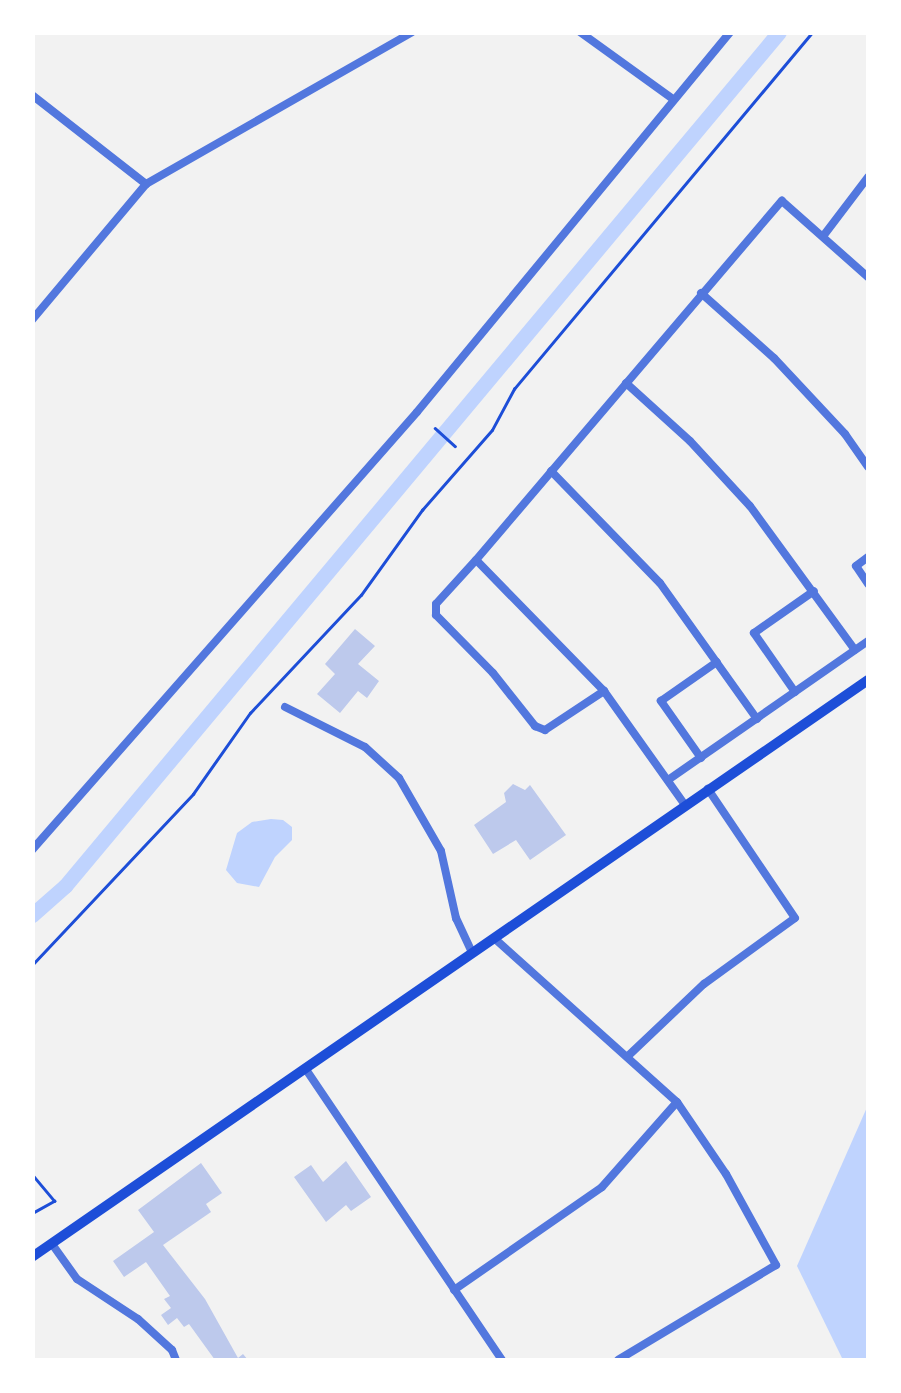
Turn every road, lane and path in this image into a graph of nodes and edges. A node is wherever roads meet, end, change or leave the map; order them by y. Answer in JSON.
{"nodes":[{"id":1,"x":412,"y":32,"type":"edge"},
{"id":2,"x":580,"y":32,"type":"edge"},
{"id":3,"x":730,"y":32,"type":"edge"},
{"id":4,"x":814,"y":32,"type":"edge"},
{"id":5,"x":32,"y":95,"type":"edge"},
{"id":6,"x":672,"y":99,"type":"junction"},
{"id":7,"x":868,"y":177,"type":"edge"},
{"id":8,"x":146,"y":184,"type":"junction"},
{"id":9,"x":824,"y":235,"type":"junction"},
{"id":10,"x":868,"y":276,"type":"edge"},
{"id":11,"x":701,"y":293,"type":"junction"},
{"id":12,"x":32,"y":320,"type":"edge"},
{"id":13,"x":626,"y":384,"type":"junction"},
{"id":14,"x":434,"y":428,"type":"dead end"},
{"id":15,"x":455,"y":446,"type":"dead end"},
{"id":16,"x":868,"y":467,"type":"edge"},
{"id":17,"x":551,"y":471,"type":"junction"},
{"id":18,"x":868,"y":557,"type":"edge"},
{"id":19,"x":476,"y":560,"type":"junction"},
{"id":20,"x":868,"y":584,"type":"edge"},
{"id":21,"x":814,"y":591,"type":"junction"},
{"id":22,"x":868,"y":641,"type":"edge"},
{"id":23,"x":855,"y":650,"type":"junction"},
{"id":24,"x":717,"y":662,"type":"junction"},
{"id":25,"x":868,"y":680,"type":"edge"},
{"id":26,"x":604,"y":690,"type":"junction"},
{"id":27,"x":795,"y":692,"type":"junction"},
{"id":28,"x":285,"y":707,"type":"dead end"},
{"id":29,"x":756,"y":719,"type":"junction"},
{"id":30,"x":701,"y":758,"type":"junction"},
{"id":31,"x":668,"y":780,"type":"junction"},
{"id":32,"x":708,"y":790,"type":"junction"},
{"id":33,"x":685,"y":806,"type":"junction"},
{"id":34,"x":32,"y":850,"type":"edge"},
{"id":35,"x":494,"y":938,"type":"junction"},
{"id":36,"x":472,"y":952,"type":"junction"},
{"id":37,"x":32,"y":965,"type":"edge"},
{"id":38,"x":628,"y":1056,"type":"junction"},
{"id":39,"x":305,"y":1068,"type":"junction"},
{"id":40,"x":677,"y":1102,"type":"junction"},
{"id":41,"x":32,"y":1174,"type":"edge"},
{"id":42,"x":32,"y":1214,"type":"edge"},
{"id":43,"x":52,"y":1244,"type":"junction"},
{"id":44,"x":32,"y":1257,"type":"edge"},
{"id":45,"x":454,"y":1290,"type":"junction"},
{"id":46,"x":176,"y":1360,"type":"edge"},
{"id":47,"x":502,"y":1360,"type":"edge"},
{"id":48,"x":618,"y":1360,"type":"edge"}],
"edges":[{"from":1,"to":8,"type":"street"},
{"from":2,"to":6,"type":"street"},
{"from":3,"to":6,"type":"street"},
{"from":4,"to":37,"type":"path"},
{"from":5,"to":8,"type":"street"},
{"from":6,"to":34,"type":"street"},
{"from":7,"to":9,"type":"street"},
{"from":8,"to":12,"type":"street"},
{"from":9,"to":10,"type":"street"},
{"from":9,"to":11,"type":"street"},
{"from":11,"to":13,"type":"street"},
{"from":11,"to":16,"type":"street"},
{"from":13,"to":17,"type":"street"},
{"from":13,"to":21,"type":"street"},
{"from":14,"to":15,"type":"path"},
{"from":17,"to":19,"type":"street"},
{"from":17,"to":24,"type":"street"},
{"from":18,"to":20,"type":"street"},
{"from":19,"to":26,"type":"street"},
{"from":19,"to":26,"type":"street"},
{"from":21,"to":23,"type":"street"},
{"from":21,"to":27,"type":"street"},
{"from":22,"to":23,"type":"street"},
{"from":23,"to":27,"type":"street"},
{"from":24,"to":29,"type":"street"},
{"from":24,"to":30,"type":"street"},
{"from":25,"to":32,"type":"main road"},
{"from":26,"to":31,"type":"street"},
{"from":27,"to":29,"type":"street"},
{"from":28,"to":36,"type":"street"},
{"from":29,"to":30,"type":"street"},
{"from":30,"to":31,"type":"street"},
{"from":31,"to":33,"type":"street"},
{"from":32,"to":33,"type":"main road"},
{"from":32,"to":38,"type":"street"},
{"from":33,"to":35,"type":"main road"},
{"from":35,"to":36,"type":"main road"},
{"from":35,"to":38,"type":"street"},
{"from":36,"to":39,"type":"main road"},
{"from":38,"to":40,"type":"street"},
{"from":39,"to":43,"type":"main road"},
{"from":39,"to":45,"type":"street"},
{"from":40,"to":45,"type":"street"},
{"from":40,"to":48,"type":"street"},
{"from":41,"to":42,"type":"path"},
{"from":43,"to":44,"type":"main road"},
{"from":43,"to":46,"type":"street"},
{"from":45,"to":47,"type":"street"}]}
